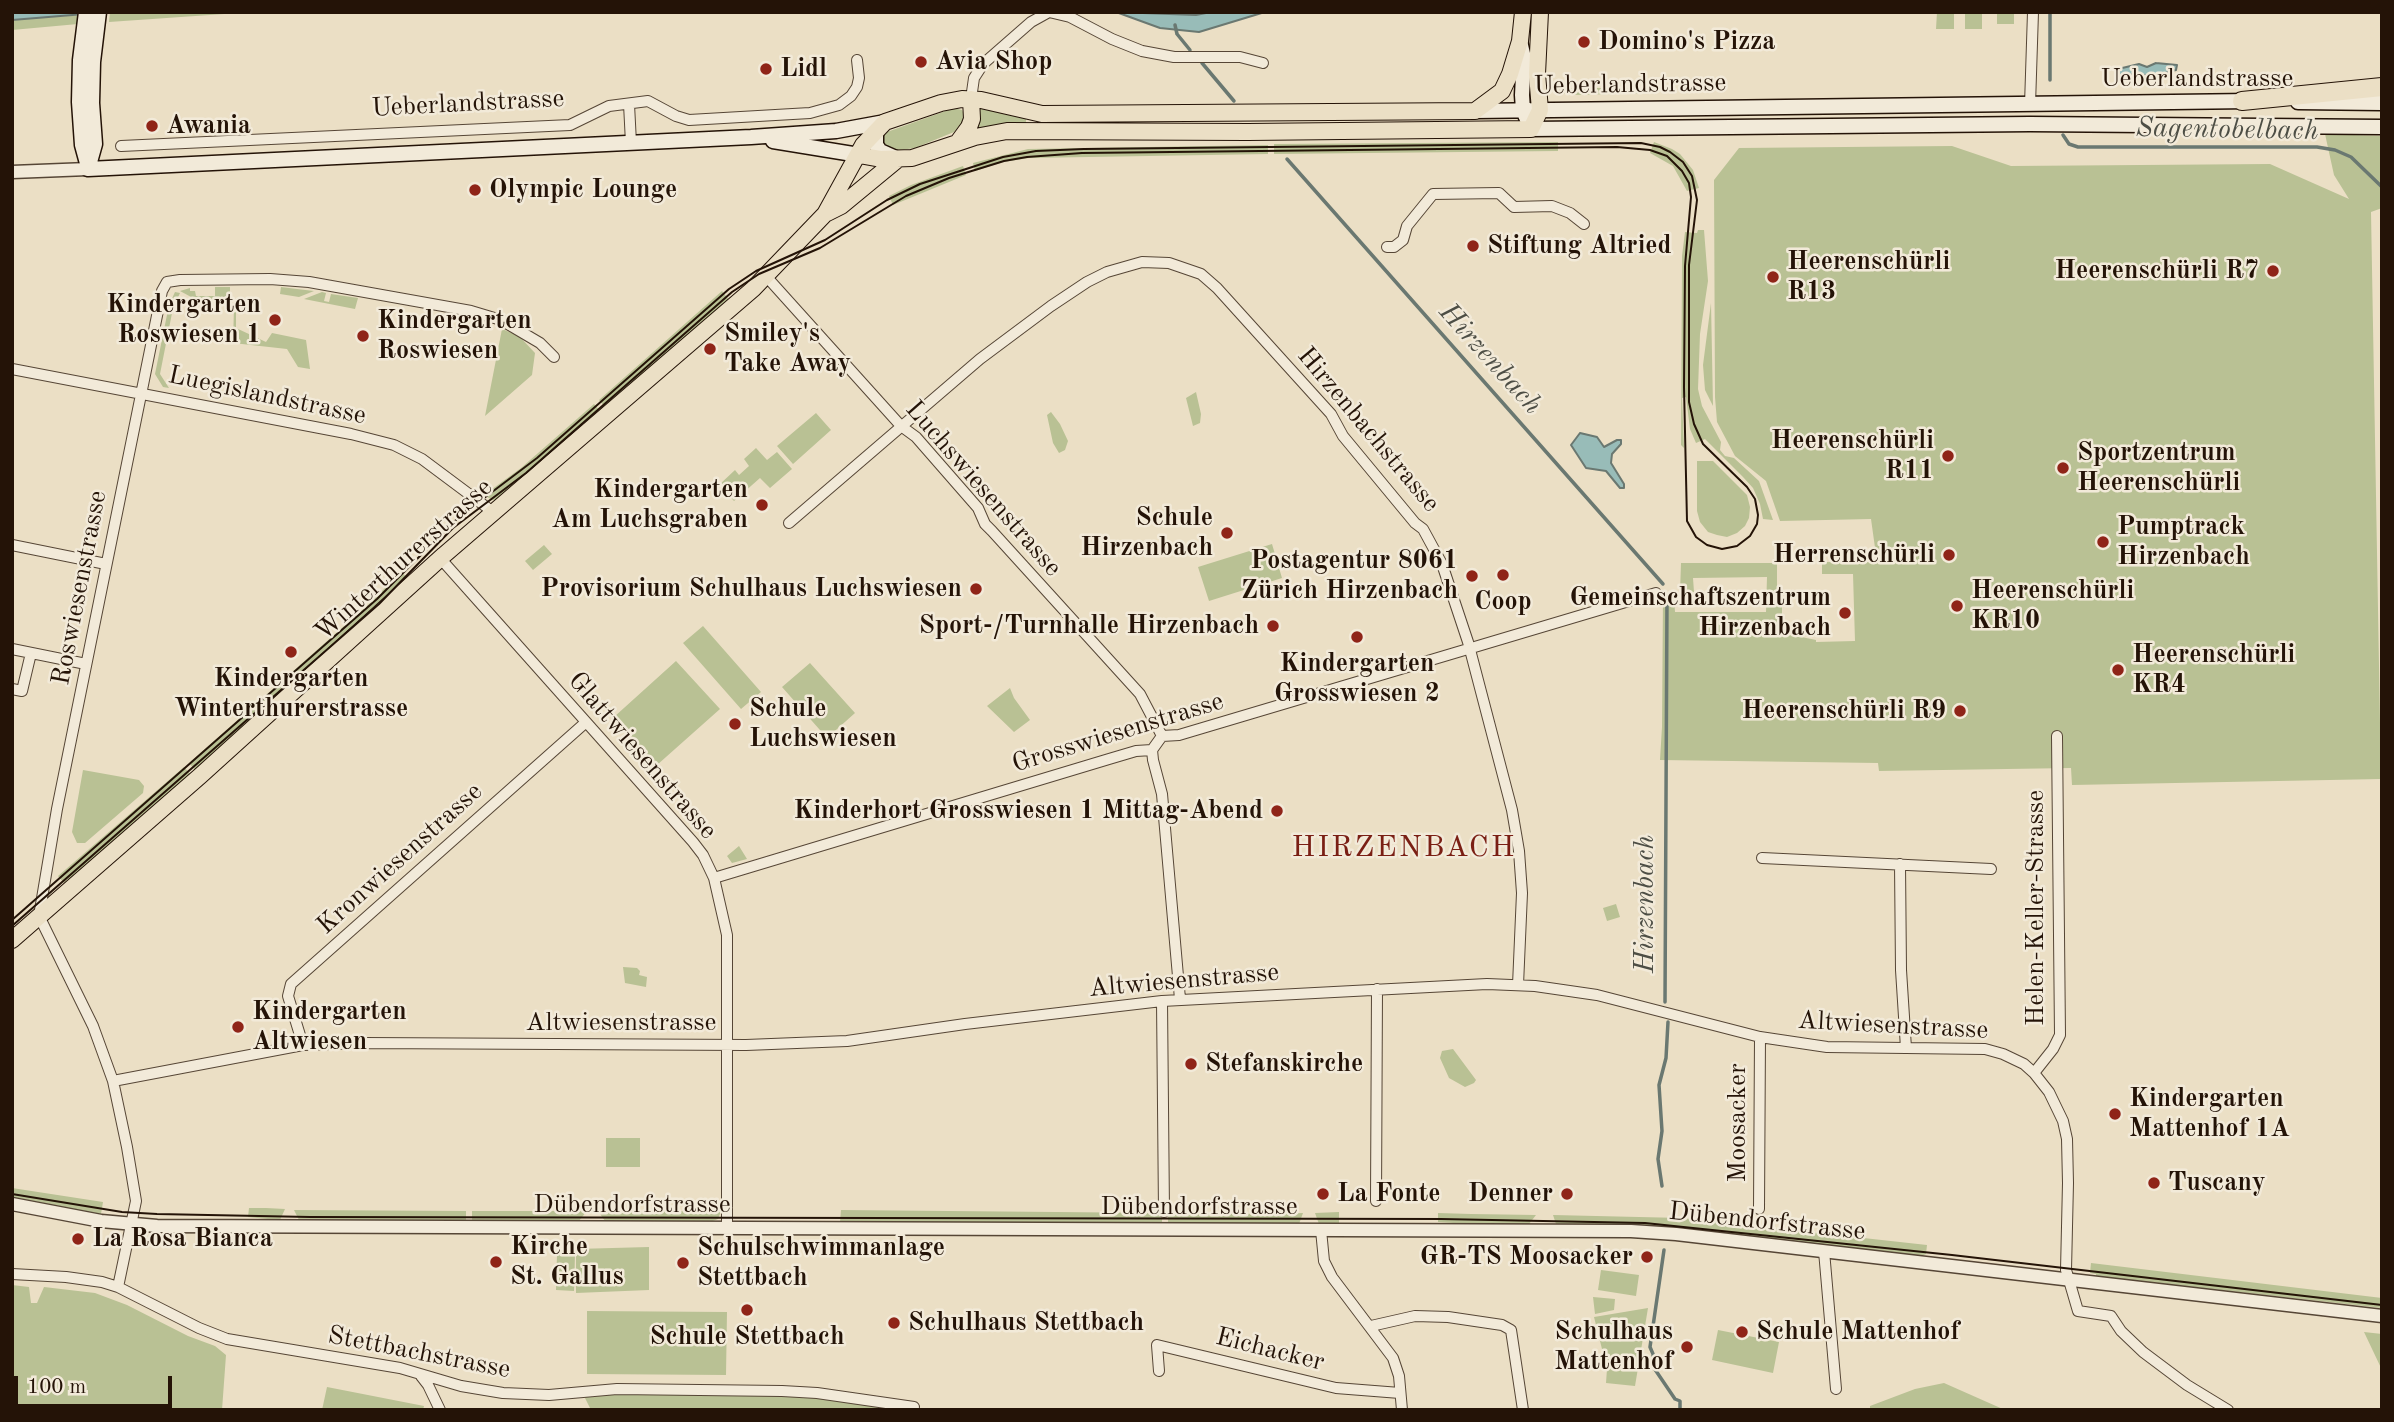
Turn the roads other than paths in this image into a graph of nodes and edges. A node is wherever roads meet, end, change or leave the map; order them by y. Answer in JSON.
{"nodes":[{"id":1,"x":86,"y":12,"type":"edge"},
{"id":2,"x":99,"y":12,"type":"edge"},
{"id":3,"x":1523,"y":12,"type":"edge"},
{"id":4,"x":1540,"y":12,"type":"edge"},
{"id":5,"x":2033,"y":12,"type":"edge"},
{"id":6,"x":1520,"y":41,"type":"junction"},
{"id":7,"x":857,"y":60,"type":"dead end"},
{"id":8,"x":1263,"y":63,"type":"dead end"},
{"id":9,"x":2382,"y":87,"type":"edge"},
{"id":10,"x":971,"y":99,"type":"junction"},
{"id":11,"x":2242,"y":101,"type":"junction"},
{"id":12,"x":86,"y":102,"type":"junction"},
{"id":13,"x":2382,"y":103,"type":"edge"},
{"id":14,"x":629,"y":104,"type":"junction"},
{"id":15,"x":2030,"y":105,"type":"junction"},
{"id":16,"x":1523,"y":110,"type":"junction"},
{"id":17,"x":1540,"y":110,"type":"junction"},
{"id":18,"x":1475,"y":111,"type":"junction"},
{"id":19,"x":2030,"y":124,"type":"junction"},
{"id":20,"x":880,"y":127,"type":"junction"},
{"id":21,"x":2382,"y":127,"type":"edge"},
{"id":22,"x":1531,"y":128,"type":"junction"},
{"id":23,"x":751,"y":137,"type":"junction"},
{"id":24,"x":958,"y":142,"type":"junction"},
{"id":25,"x":631,"y":143,"type":"junction"},
{"id":26,"x":121,"y":146,"type":"dead end"},
{"id":27,"x":859,"y":155,"type":"junction"},
{"id":28,"x":898,"y":159,"type":"junction"},
{"id":29,"x":88,"y":169,"type":"junction"},
{"id":30,"x":12,"y":172,"type":"edge"},
{"id":31,"x":824,"y":214,"type":"junction"},
{"id":32,"x":1584,"y":223,"type":"dead end"},
{"id":33,"x":1387,"y":247,"type":"dead end"},
{"id":34,"x":765,"y":275,"type":"junction"},
{"id":35,"x":554,"y":357,"type":"dead end"},
{"id":36,"x":12,"y":369,"type":"edge"},
{"id":37,"x":142,"y":392,"type":"junction"},
{"id":38,"x":901,"y":426,"type":"junction"},
{"id":39,"x":493,"y":512,"type":"junction"},
{"id":40,"x":789,"y":523,"type":"dead end"},
{"id":41,"x":12,"y":545,"type":"edge"},
{"id":42,"x":440,"y":558,"type":"junction"},
{"id":43,"x":106,"y":564,"type":"junction"},
{"id":44,"x":1656,"y":593,"type":"dead end"},
{"id":45,"x":12,"y":649,"type":"edge"},
{"id":46,"x":1468,"y":650,"type":"junction"},
{"id":47,"x":31,"y":653,"type":"junction"},
{"id":48,"x":86,"y":664,"type":"junction"},
{"id":49,"x":12,"y":689,"type":"edge"},
{"id":50,"x":585,"y":723,"type":"junction"},
{"id":51,"x":1162,"y":736,"type":"junction"},
{"id":52,"x":2057,"y":736,"type":"dead end"},
{"id":53,"x":1148,"y":750,"type":"junction"},
{"id":54,"x":1762,"y":858,"type":"dead end"},
{"id":55,"x":1900,"y":864,"type":"junction"},
{"id":56,"x":1991,"y":869,"type":"dead end"},
{"id":57,"x":714,"y":878,"type":"junction"},
{"id":58,"x":39,"y":916,"type":"junction"},
{"id":59,"x":12,"y":940,"type":"edge"},
{"id":60,"x":1518,"y":985,"type":"junction"},
{"id":61,"x":1377,"y":989,"type":"junction"},
{"id":62,"x":1181,"y":999,"type":"junction"},
{"id":63,"x":1162,"y":1001,"type":"junction"},
{"id":64,"x":1760,"y":1037,"type":"junction"},
{"id":65,"x":303,"y":1045,"type":"junction"},
{"id":66,"x":728,"y":1045,"type":"junction"},
{"id":67,"x":1906,"y":1048,"type":"junction"},
{"id":68,"x":2034,"y":1073,"type":"junction"},
{"id":69,"x":113,"y":1081,"type":"junction"},
{"id":70,"x":1376,"y":1200,"type":"dead end"},
{"id":71,"x":12,"y":1204,"type":"edge"},
{"id":72,"x":1759,"y":1209,"type":"dead end"},
{"id":73,"x":1164,"y":1212,"type":"dead end"},
{"id":74,"x":129,"y":1224,"type":"junction"},
{"id":75,"x":727,"y":1227,"type":"junction"},
{"id":76,"x":1321,"y":1230,"type":"junction"},
{"id":77,"x":1824,"y":1251,"type":"junction"},
{"id":78,"x":12,"y":1274,"type":"edge"},
{"id":79,"x":2068,"y":1281,"type":"junction"},
{"id":80,"x":118,"y":1287,"type":"junction"},
{"id":81,"x":2382,"y":1316,"type":"edge"},
{"id":82,"x":1371,"y":1326,"type":"junction"},
{"id":83,"x":1159,"y":1371,"type":"dead end"},
{"id":84,"x":421,"y":1376,"type":"junction"},
{"id":85,"x":1836,"y":1389,"type":"dead end"},
{"id":86,"x":1400,"y":1394,"type":"junction"},
{"id":87,"x":914,"y":1407,"type":"dead end"},
{"id":88,"x":2225,"y":1408,"type":"edge"},
{"id":89,"x":440,"y":1410,"type":"edge"},
{"id":90,"x":1402,"y":1410,"type":"edge"},
{"id":91,"x":1522,"y":1410,"type":"edge"}],
"edges":[{"from":1,"to":12,"type":"main road"},
{"from":2,"to":12,"type":"main road"},
{"from":3,"to":6,"type":"main road"},
{"from":4,"to":17,"type":"main road"},
{"from":5,"to":15,"type":"street"},
{"from":6,"to":16,"type":"main road"},
{"from":6,"to":18,"type":"main road"},
{"from":7,"to":14,"type":"street","name":"Ueberlandstrasse"},
{"from":8,"to":10,"type":"street"},
{"from":9,"to":11,"type":"highway"},
{"from":10,"to":18,"type":"main road","name":"Ueberlandstrasse"},
{"from":10,"to":20,"type":"main road","name":"Ueberlandstrasse"},
{"from":10,"to":24,"type":"main road"},
{"from":11,"to":13,"type":"main road","name":"Ueberlandstrasse"},
{"from":11,"to":15,"type":"main road","name":"Ueberlandstrasse"},
{"from":12,"to":29,"type":"main road"},
{"from":14,"to":25,"type":"street"},
{"from":14,"to":26,"type":"street","name":"Ueberlandstrasse"},
{"from":15,"to":17,"type":"main road","name":"Ueberlandstrasse"},
{"from":15,"to":19,"type":"main road"},
{"from":16,"to":17,"type":"main road","name":"Ueberlandstrasse"},
{"from":16,"to":18,"type":"main road","name":"Ueberlandstrasse"},
{"from":16,"to":22,"type":"main road"},
{"from":17,"to":22,"type":"main road"},
{"from":19,"to":21,"type":"main road","name":"Ueberlandstrasse"},
{"from":19,"to":22,"type":"main road","name":"Ueberlandstrasse"},
{"from":20,"to":23,"type":"main road","name":"Ueberlandstrasse"},
{"from":20,"to":27,"type":"main road"},
{"from":20,"to":28,"type":"main road"},
{"from":22,"to":24,"type":"main road","name":"Ueberlandstrasse"},
{"from":23,"to":25,"type":"main road","name":"Ueberlandstrasse"},
{"from":23,"to":27,"type":"main road","name":"Ueberlandstrasse"},
{"from":24,"to":28,"type":"main road","name":"Ueberlandstrasse"},
{"from":25,"to":29,"type":"main road","name":"Ueberlandstrasse"},
{"from":27,"to":28,"type":"main road"},
{"from":27,"to":31,"type":"main road","name":"Winterthurerstrasse"},
{"from":28,"to":31,"type":"main road","name":"Winterthurerstrasse"},
{"from":29,"to":30,"type":"street","name":"Ueberlandstrasse"},
{"from":31,"to":34,"type":"main road","name":"Winterthurerstrasse"},
{"from":32,"to":33,"type":"street"},
{"from":34,"to":38,"type":"street","name":"Luchswiesenstrasse"},
{"from":34,"to":39,"type":"main road","name":"Winterthurerstrasse"},
{"from":35,"to":37,"type":"street","name":"Roswiesenstrasse"},
{"from":36,"to":37,"type":"street","name":"Luegislandstrasse"},
{"from":37,"to":39,"type":"street","name":"Luegislandstrasse"},
{"from":37,"to":43,"type":"street","name":"Roswiesenstrasse"},
{"from":38,"to":40,"type":"street","name":"Hirzenbachstrasse"},
{"from":38,"to":46,"type":"street","name":"Hirzenbachstrasse"},
{"from":38,"to":51,"type":"street","name":"Luchswiesenstrasse"},
{"from":39,"to":42,"type":"main road","name":"Winterthurerstrasse"},
{"from":41,"to":43,"type":"street"},
{"from":42,"to":50,"type":"street","name":"Glattwiesenstrasse"},
{"from":42,"to":58,"type":"main road","name":"Winterthurerstrasse"},
{"from":43,"to":48,"type":"street","name":"Roswiesenstrasse"},
{"from":44,"to":46,"type":"street","name":"Grosswiesenstrasse"},
{"from":45,"to":47,"type":"street"},
{"from":46,"to":51,"type":"street","name":"Grosswiesenstrasse"},
{"from":46,"to":60,"type":"street","name":"Hirzenbachstrasse"},
{"from":47,"to":48,"type":"street"},
{"from":47,"to":49,"type":"street"},
{"from":48,"to":58,"type":"street","name":"Roswiesenstrasse"},
{"from":50,"to":57,"type":"street","name":"Glattwiesenstrasse"},
{"from":50,"to":65,"type":"street","name":"Kronwiesenstrasse"},
{"from":51,"to":53,"type":"street","name":"Grosswiesenstrasse"},
{"from":52,"to":68,"type":"street","name":"Helen-Keller-Strasse"},
{"from":53,"to":57,"type":"street","name":"Grosswiesenstrasse"},
{"from":53,"to":62,"type":"street"},
{"from":54,"to":55,"type":"street"},
{"from":55,"to":56,"type":"street"},
{"from":55,"to":67,"type":"street"},
{"from":57,"to":66,"type":"street","name":"Glattwiesenstrasse"},
{"from":58,"to":59,"type":"main road","name":"Winterthurerstrasse"},
{"from":58,"to":69,"type":"street"},
{"from":60,"to":61,"type":"street","name":"Altwiesenstrasse"},
{"from":60,"to":64,"type":"street","name":"Altwiesenstrasse"},
{"from":61,"to":62,"type":"street","name":"Altwiesenstrasse"},
{"from":61,"to":70,"type":"street"},
{"from":62,"to":63,"type":"street","name":"Altwiesenstrasse"},
{"from":63,"to":66,"type":"street","name":"Altwiesenstrasse"},
{"from":63,"to":73,"type":"street"},
{"from":64,"to":67,"type":"street","name":"Altwiesenstrasse"},
{"from":64,"to":72,"type":"street","name":"Moosacker"},
{"from":65,"to":66,"type":"street","name":"Altwiesenstrasse"},
{"from":65,"to":69,"type":"street","name":"Altwiesenstrasse"},
{"from":66,"to":75,"type":"street","name":"Glattwiesenstrasse"},
{"from":67,"to":68,"type":"street","name":"Altwiesenstrasse"},
{"from":68,"to":79,"type":"street","name":"Altwiesenstrasse"},
{"from":69,"to":74,"type":"street"},
{"from":71,"to":74,"type":"street","name":"Dübendorfstrasse"},
{"from":74,"to":75,"type":"street","name":"Dübendorfstrasse"},
{"from":74,"to":80,"type":"street"},
{"from":75,"to":76,"type":"street","name":"Dübendorfstrasse"},
{"from":76,"to":77,"type":"street","name":"Dübendorfstrasse"},
{"from":76,"to":82,"type":"street"},
{"from":77,"to":79,"type":"street","name":"Dübendorfstrasse"},
{"from":77,"to":85,"type":"street"},
{"from":78,"to":80,"type":"street","name":"Stettbachstrasse"},
{"from":79,"to":81,"type":"street","name":"Dübendorfstrasse"},
{"from":79,"to":88,"type":"street"},
{"from":80,"to":84,"type":"street","name":"Stettbachstrasse"},
{"from":82,"to":86,"type":"street"},
{"from":82,"to":91,"type":"street"},
{"from":83,"to":86,"type":"street","name":"Eichacker"},
{"from":84,"to":87,"type":"street","name":"Stettbachstrasse"},
{"from":84,"to":89,"type":"street"},
{"from":86,"to":90,"type":"street"}]}
